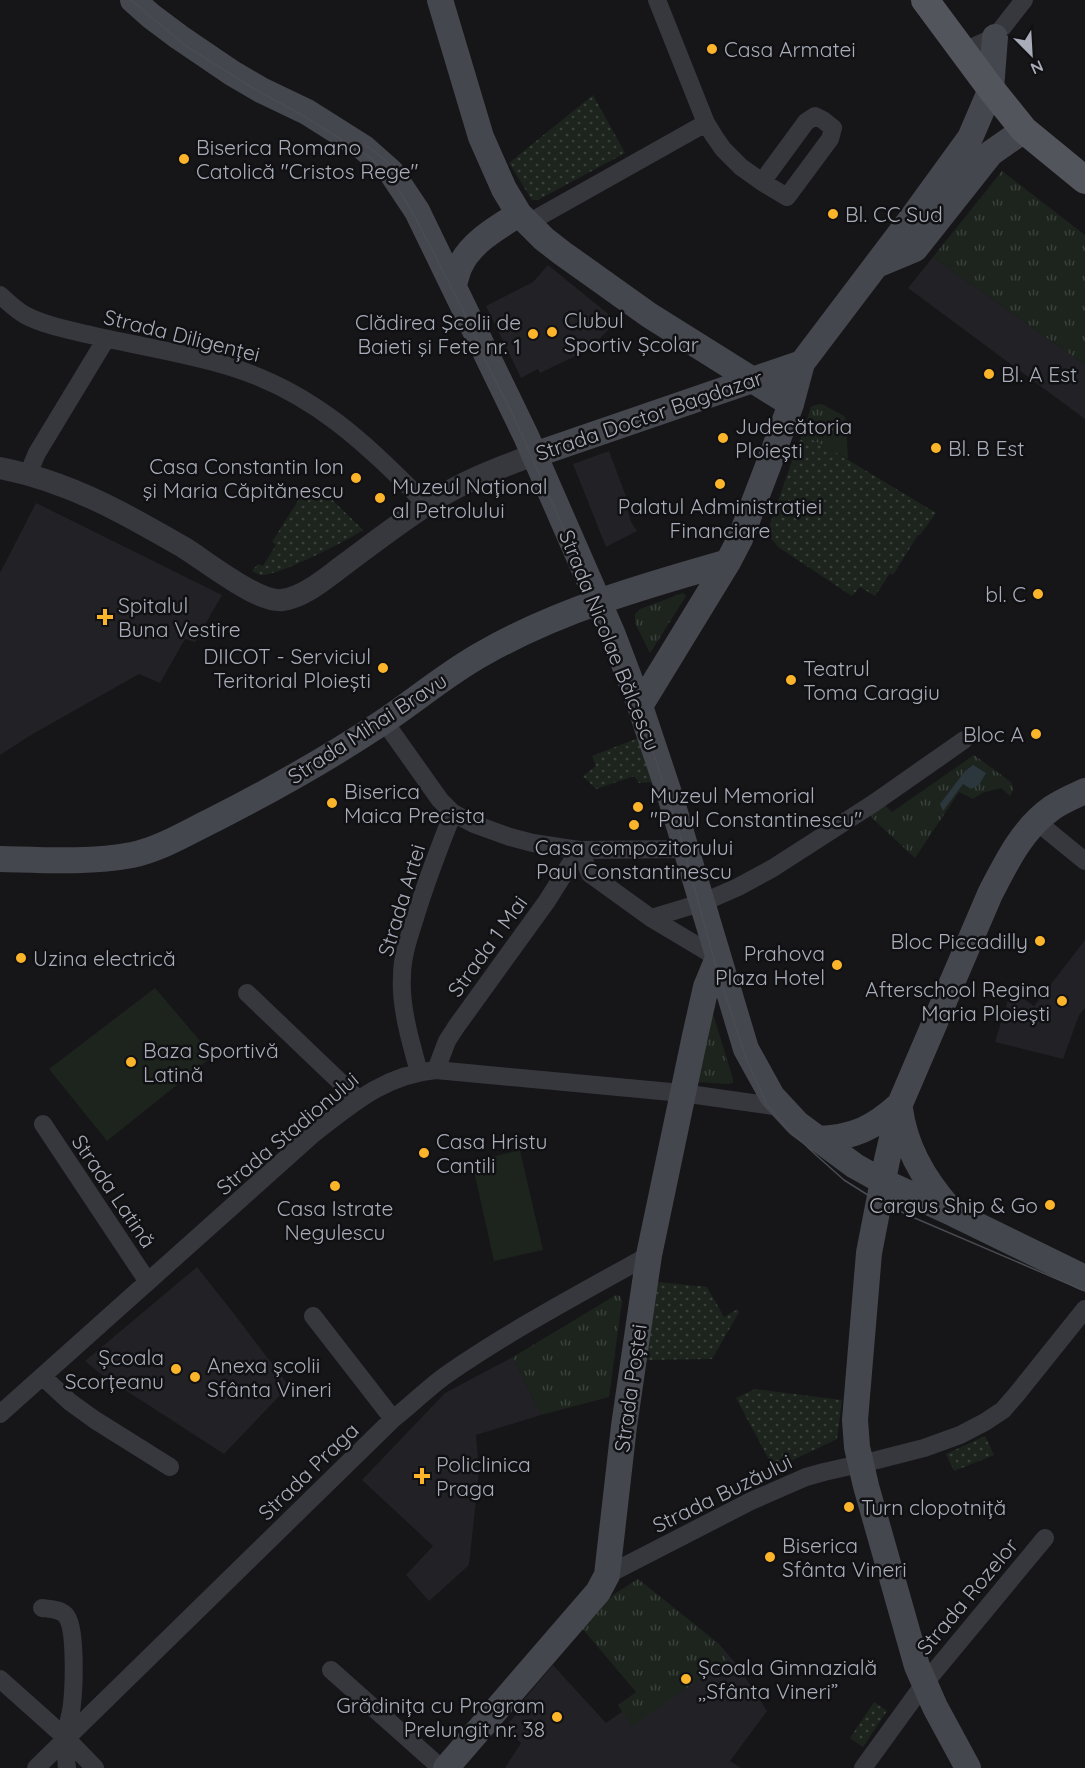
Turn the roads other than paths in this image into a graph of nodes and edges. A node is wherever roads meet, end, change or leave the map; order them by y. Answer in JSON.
{"nodes":[{"id":1,"x":133,"y":0,"type":"edge"},
{"id":2,"x":440,"y":0,"type":"edge"},
{"id":3,"x":657,"y":0,"type":"edge"},
{"id":4,"x":926,"y":0,"type":"edge"},
{"id":5,"x":1024,"y":0,"type":"edge"},
{"id":6,"x":995,"y":37,"type":"junction"},
{"id":7,"x":964,"y":51,"type":"junction"},
{"id":8,"x":991,"y":89,"type":"junction"},
{"id":9,"x":706,"y":123,"type":"junction"},
{"id":10,"x":1024,"y":130,"type":"junction"},
{"id":11,"x":1085,"y":180,"type":"edge"},
{"id":12,"x":762,"y":182,"type":"dead end"},
{"id":13,"x":519,"y":213,"type":"junction"},
{"id":14,"x":876,"y":266,"type":"junction"},
{"id":15,"x":454,"y":284,"type":"junction"},
{"id":16,"x":0,"y":295,"type":"edge"},
{"id":17,"x":106,"y":339,"type":"junction"},
{"id":18,"x":802,"y":363,"type":"junction"},
{"id":19,"x":752,"y":380,"type":"junction"},
{"id":20,"x":791,"y":404,"type":"junction"},
{"id":21,"x":534,"y":455,"type":"junction"},
{"id":22,"x":0,"y":468,"type":"edge"},
{"id":23,"x":28,"y":474,"type":"junction"},
{"id":24,"x":427,"y":505,"type":"junction"},
{"id":25,"x":728,"y":561,"type":"junction"},
{"id":26,"x":598,"y":601,"type":"junction"},
{"id":27,"x":640,"y":706,"type":"junction"},
{"id":28,"x":384,"y":721,"type":"junction"},
{"id":29,"x":964,"y":740,"type":"dead end"},
{"id":30,"x":1085,"y":791,"type":"edge"},
{"id":31,"x":453,"y":813,"type":"junction"},
{"id":32,"x":1036,"y":821,"type":"junction"},
{"id":33,"x":687,"y":849,"type":"junction"},
{"id":34,"x":579,"y":850,"type":"junction"},
{"id":35,"x":0,"y":859,"type":"edge"},
{"id":36,"x":1085,"y":861,"type":"edge"},
{"id":37,"x":702,"y":902,"type":"junction"},
{"id":38,"x":651,"y":918,"type":"junction"},
{"id":39,"x":718,"y":958,"type":"junction"},
{"id":40,"x":247,"y":993,"type":"dead end"},
{"id":41,"x":427,"y":1071,"type":"junction"},
{"id":42,"x":682,"y":1093,"type":"junction"},
{"id":43,"x":358,"y":1099,"type":"junction"},
{"id":44,"x":900,"y":1104,"type":"junction"},
{"id":45,"x":781,"y":1107,"type":"junction"},
{"id":46,"x":43,"y":1124,"type":"dead end"},
{"id":47,"x":817,"y":1138,"type":"junction"},
{"id":48,"x":882,"y":1181,"type":"junction"},
{"id":49,"x":954,"y":1214,"type":"junction"},
{"id":50,"x":649,"y":1255,"type":"junction"},
{"id":51,"x":1085,"y":1278,"type":"edge"},
{"id":52,"x":148,"y":1282,"type":"junction"},
{"id":53,"x":1085,"y":1309,"type":"edge"},
{"id":54,"x":313,"y":1316,"type":"dead end"},
{"id":55,"x":43,"y":1377,"type":"junction"},
{"id":56,"x":0,"y":1414,"type":"edge"},
{"id":57,"x":393,"y":1419,"type":"junction"},
{"id":58,"x":861,"y":1463,"type":"junction"},
{"id":59,"x":170,"y":1467,"type":"dead end"},
{"id":60,"x":1045,"y":1538,"type":"dead end"},
{"id":61,"x":607,"y":1575,"type":"junction"},
{"id":62,"x":42,"y":1608,"type":"dead end"},
{"id":63,"x":331,"y":1670,"type":"dead end"},
{"id":64,"x":0,"y":1679,"type":"edge"},
{"id":65,"x":924,"y":1684,"type":"junction"},
{"id":66,"x":66,"y":1738,"type":"junction"},
{"id":67,"x":36,"y":1768,"type":"edge"},
{"id":68,"x":67,"y":1768,"type":"edge"},
{"id":69,"x":95,"y":1768,"type":"edge"},
{"id":70,"x":441,"y":1768,"type":"edge"},
{"id":71,"x":446,"y":1768,"type":"edge"},
{"id":72,"x":863,"y":1768,"type":"edge"},
{"id":73,"x":968,"y":1768,"type":"edge"}],
"edges":[{"from":1,"to":15,"type":"main road","name":"Strada Nicolae Bălcescu"},
{"from":2,"to":13,"type":"main road"},
{"from":3,"to":9,"type":"street"},
{"from":4,"to":7,"type":"main road"},
{"from":5,"to":6,"type":"street"},
{"from":6,"to":7,"type":"street"},
{"from":6,"to":8,"type":"main road"},
{"from":7,"to":8,"type":"main road"},
{"from":8,"to":10,"type":"main road"},
{"from":8,"to":14,"type":"main road"},
{"from":9,"to":12,"type":"street"},
{"from":9,"to":13,"type":"street"},
{"from":10,"to":11,"type":"main road"},
{"from":10,"to":14,"type":"main road"},
{"from":13,"to":15,"type":"main road"},
{"from":13,"to":19,"type":"main road"},
{"from":14,"to":18,"type":"main road"},
{"from":15,"to":21,"type":"main road","name":"Strada Nicolae Bălcescu"},
{"from":16,"to":17,"type":"street","name":"Strada Diligenței"},
{"from":17,"to":23,"type":"street"},
{"from":17,"to":24,"type":"street","name":"Strada Diligenței"},
{"from":18,"to":19,"type":"main road","name":"Strada Doctor Bagdazar"},
{"from":18,"to":20,"type":"main road"},
{"from":19,"to":20,"type":"main road"},
{"from":19,"to":21,"type":"main road","name":"Strada Doctor Bagdazar"},
{"from":20,"to":25,"type":"main road"},
{"from":21,"to":24,"type":"street","name":"Strada Doctor Bagdazar"},
{"from":21,"to":26,"type":"main road","name":"Strada Nicolae Bălcescu"},
{"from":22,"to":23,"type":"street"},
{"from":23,"to":24,"type":"street","name":"Strada Doctor Bagdazar"},
{"from":25,"to":26,"type":"main road","name":"Strada Mihai Bravu"},
{"from":25,"to":27,"type":"main road"},
{"from":26,"to":27,"type":"main road","name":"Strada Nicolae Bălcescu"},
{"from":26,"to":28,"type":"main road","name":"Strada Mihai Bravu"},
{"from":27,"to":33,"type":"main road","name":"Strada Nicolae Bălcescu"},
{"from":28,"to":31,"type":"street"},
{"from":28,"to":35,"type":"main road","name":"Strada Mihai Bravu"},
{"from":29,"to":37,"type":"street"},
{"from":30,"to":32,"type":"main road"},
{"from":31,"to":34,"type":"street"},
{"from":31,"to":41,"type":"street","name":"Strada Artei"},
{"from":32,"to":36,"type":"street"},
{"from":32,"to":44,"type":"main road"},
{"from":33,"to":34,"type":"street"},
{"from":33,"to":37,"type":"main road","name":"Strada Nicolae Bălcescu"},
{"from":34,"to":38,"type":"street"},
{"from":34,"to":41,"type":"street","name":"Strada 1 Mai"},
{"from":37,"to":38,"type":"street"},
{"from":37,"to":39,"type":"main road","name":"Strada Nicolae Bălcescu"},
{"from":38,"to":39,"type":"street"},
{"from":39,"to":42,"type":"main road","name":"Strada Poștei"},
{"from":39,"to":45,"type":"main road","name":"Strada Nicolae Bălcescu"},
{"from":40,"to":43,"type":"street"},
{"from":41,"to":42,"type":"street","name":"Strada Stadionului"},
{"from":41,"to":43,"type":"street","name":"Strada Stadionului"},
{"from":42,"to":45,"type":"street","name":"Strada Stadionului"},
{"from":42,"to":50,"type":"main road","name":"Strada Poștei"},
{"from":43,"to":52,"type":"street","name":"Strada Stadionului"},
{"from":44,"to":47,"type":"main road"},
{"from":44,"to":48,"type":"main road"},
{"from":44,"to":49,"type":"main road"},
{"from":45,"to":47,"type":"main road","name":"Strada Nicolae Bălcescu"},
{"from":46,"to":52,"type":"street","name":"Strada Latină"},
{"from":47,"to":48,"type":"main road","name":"Strada Nicolae Bălcescu"},
{"from":48,"to":49,"type":"main road","name":"Strada Nicolae Bălcescu"},
{"from":48,"to":58,"type":"main road"},
{"from":49,"to":51,"type":"main road","name":"Strada Nicolae Bălcescu"},
{"from":50,"to":57,"type":"street","name":"Strada Praga"},
{"from":50,"to":61,"type":"main road","name":"Strada Poștei"},
{"from":52,"to":55,"type":"street","name":"Strada Stadionului"},
{"from":53,"to":58,"type":"street","name":"Strada Buzăului"},
{"from":54,"to":57,"type":"street"},
{"from":55,"to":56,"type":"street","name":"Strada Stadionului"},
{"from":55,"to":59,"type":"street"},
{"from":57,"to":66,"type":"street","name":"Strada Praga"},
{"from":58,"to":61,"type":"street","name":"Strada Buzăului"},
{"from":58,"to":65,"type":"main road"},
{"from":60,"to":65,"type":"street","name":"Strada Rozelor"},
{"from":61,"to":71,"type":"main road","name":"Strada Poștei"},
{"from":62,"to":66,"type":"street"},
{"from":63,"to":70,"type":"street"},
{"from":64,"to":66,"type":"street"},
{"from":65,"to":72,"type":"street","name":"Strada Rozelor"},
{"from":65,"to":73,"type":"main road"},
{"from":66,"to":67,"type":"street","name":"Strada Praga"},
{"from":66,"to":68,"type":"street"},
{"from":66,"to":69,"type":"street"}]}
